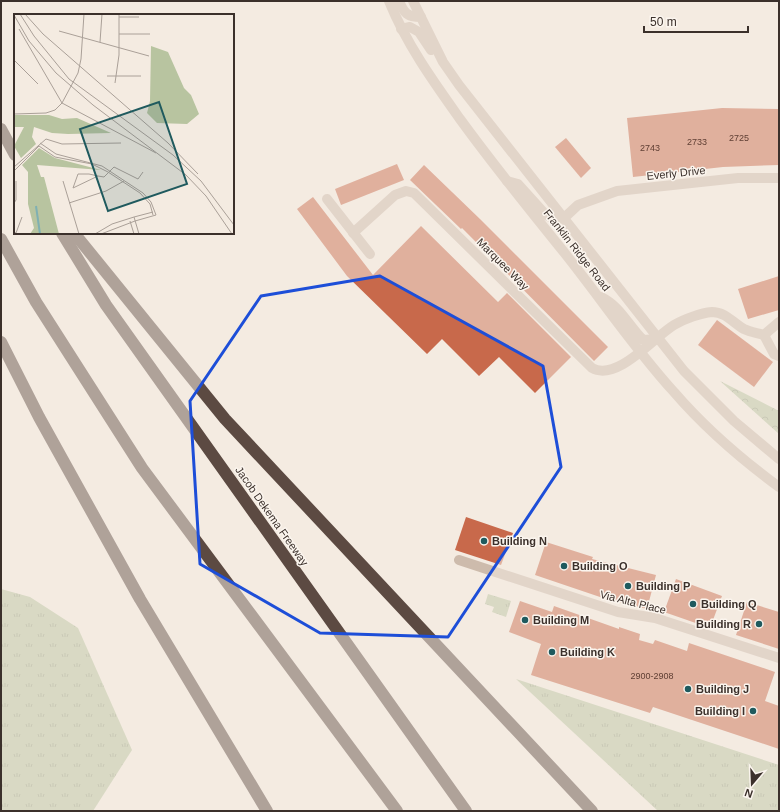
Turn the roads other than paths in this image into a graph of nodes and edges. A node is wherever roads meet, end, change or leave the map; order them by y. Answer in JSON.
{"nodes":[{"id":1,"x":389,"y":1,"type":"edge"},
{"id":2,"x":399,"y":1,"type":"edge"},
{"id":3,"x":413,"y":1,"type":"edge"},
{"id":4,"x":421,"y":17,"type":"junction"},
{"id":5,"x":401,"y":29,"type":"junction"},
{"id":6,"x":443,"y":62,"type":"junction"},
{"id":7,"x":1,"y":129,"type":"edge"},
{"id":8,"x":14,"y":153,"type":"edge"},
{"id":9,"x":779,"y":178,"type":"edge"},
{"id":10,"x":507,"y":181,"type":"junction"},
{"id":11,"x":327,"y":199,"type":"dead end"},
{"id":12,"x":564,"y":218,"type":"junction"},
{"id":13,"x":353,"y":233,"type":"junction"},
{"id":14,"x":63,"y":234,"type":"edge"},
{"id":15,"x":75,"y":234,"type":"edge"},
{"id":16,"x":1,"y":239,"type":"edge"},
{"id":17,"x":370,"y":254,"type":"dead end"},
{"id":18,"x":598,"y":296,"type":"junction"},
{"id":19,"x":779,"y":322,"type":"edge"},
{"id":20,"x":764,"y":335,"type":"junction"},
{"id":21,"x":658,"y":338,"type":"junction"},
{"id":22,"x":1,"y":342,"type":"edge"},
{"id":23,"x":640,"y":352,"type":"junction"},
{"id":24,"x":779,"y":356,"type":"edge"},
{"id":25,"x":696,"y":385,"type":"junction"},
{"id":26,"x":779,"y":459,"type":"edge"},
{"id":27,"x":779,"y":487,"type":"edge"},
{"id":28,"x":459,"y":560,"type":"dead end"},
{"id":29,"x":779,"y":658,"type":"edge"},
{"id":30,"x":267,"y":811,"type":"edge"},
{"id":31,"x":397,"y":811,"type":"edge"},
{"id":32,"x":466,"y":811,"type":"edge"},
{"id":33,"x":592,"y":811,"type":"edge"}],
"edges":[{"from":1,"to":5,"type":"street","name":"Franklin Ridge Road"},
{"from":2,"to":4,"type":"street"},
{"from":3,"to":4,"type":"street","name":"Franklin Ridge Road"},
{"from":4,"to":6,"type":"street","name":"Franklin Ridge Road"},
{"from":5,"to":6,"type":"street"},
{"from":5,"to":10,"type":"street","name":"Franklin Ridge Road"},
{"from":6,"to":12,"type":"street","name":"Franklin Ridge Road"},
{"from":7,"to":8,"type":"highway"},
{"from":9,"to":12,"type":"street","name":"Everly Drive"},
{"from":10,"to":12,"type":"street"},
{"from":10,"to":18,"type":"street","name":"Franklin Ridge Road"},
{"from":11,"to":13,"type":"street"},
{"from":12,"to":21,"type":"street","name":"Franklin Ridge Road"},
{"from":13,"to":17,"type":"street"},
{"from":13,"to":23,"type":"street","name":"Marquee Way"},
{"from":14,"to":32,"type":"highway","name":"Jacob Dekema Freeway"},
{"from":15,"to":33,"type":"highway"},
{"from":16,"to":31,"type":"highway"},
{"from":18,"to":21,"type":"street"},
{"from":18,"to":23,"type":"street","name":"Franklin Ridge Road"},
{"from":19,"to":20,"type":"street"},
{"from":20,"to":21,"type":"street","name":"Marquee Way"},
{"from":20,"to":24,"type":"street"},
{"from":21,"to":23,"type":"street","name":"Marquee Way"},
{"from":21,"to":25,"type":"street","name":"Franklin Ridge Road"},
{"from":22,"to":30,"type":"highway"},
{"from":23,"to":25,"type":"street"},
{"from":23,"to":27,"type":"street","name":"Franklin Ridge Road"},
{"from":25,"to":26,"type":"street","name":"Franklin Ridge Road"},
{"from":28,"to":29,"type":"street","name":"Via Alta Place"}]}
